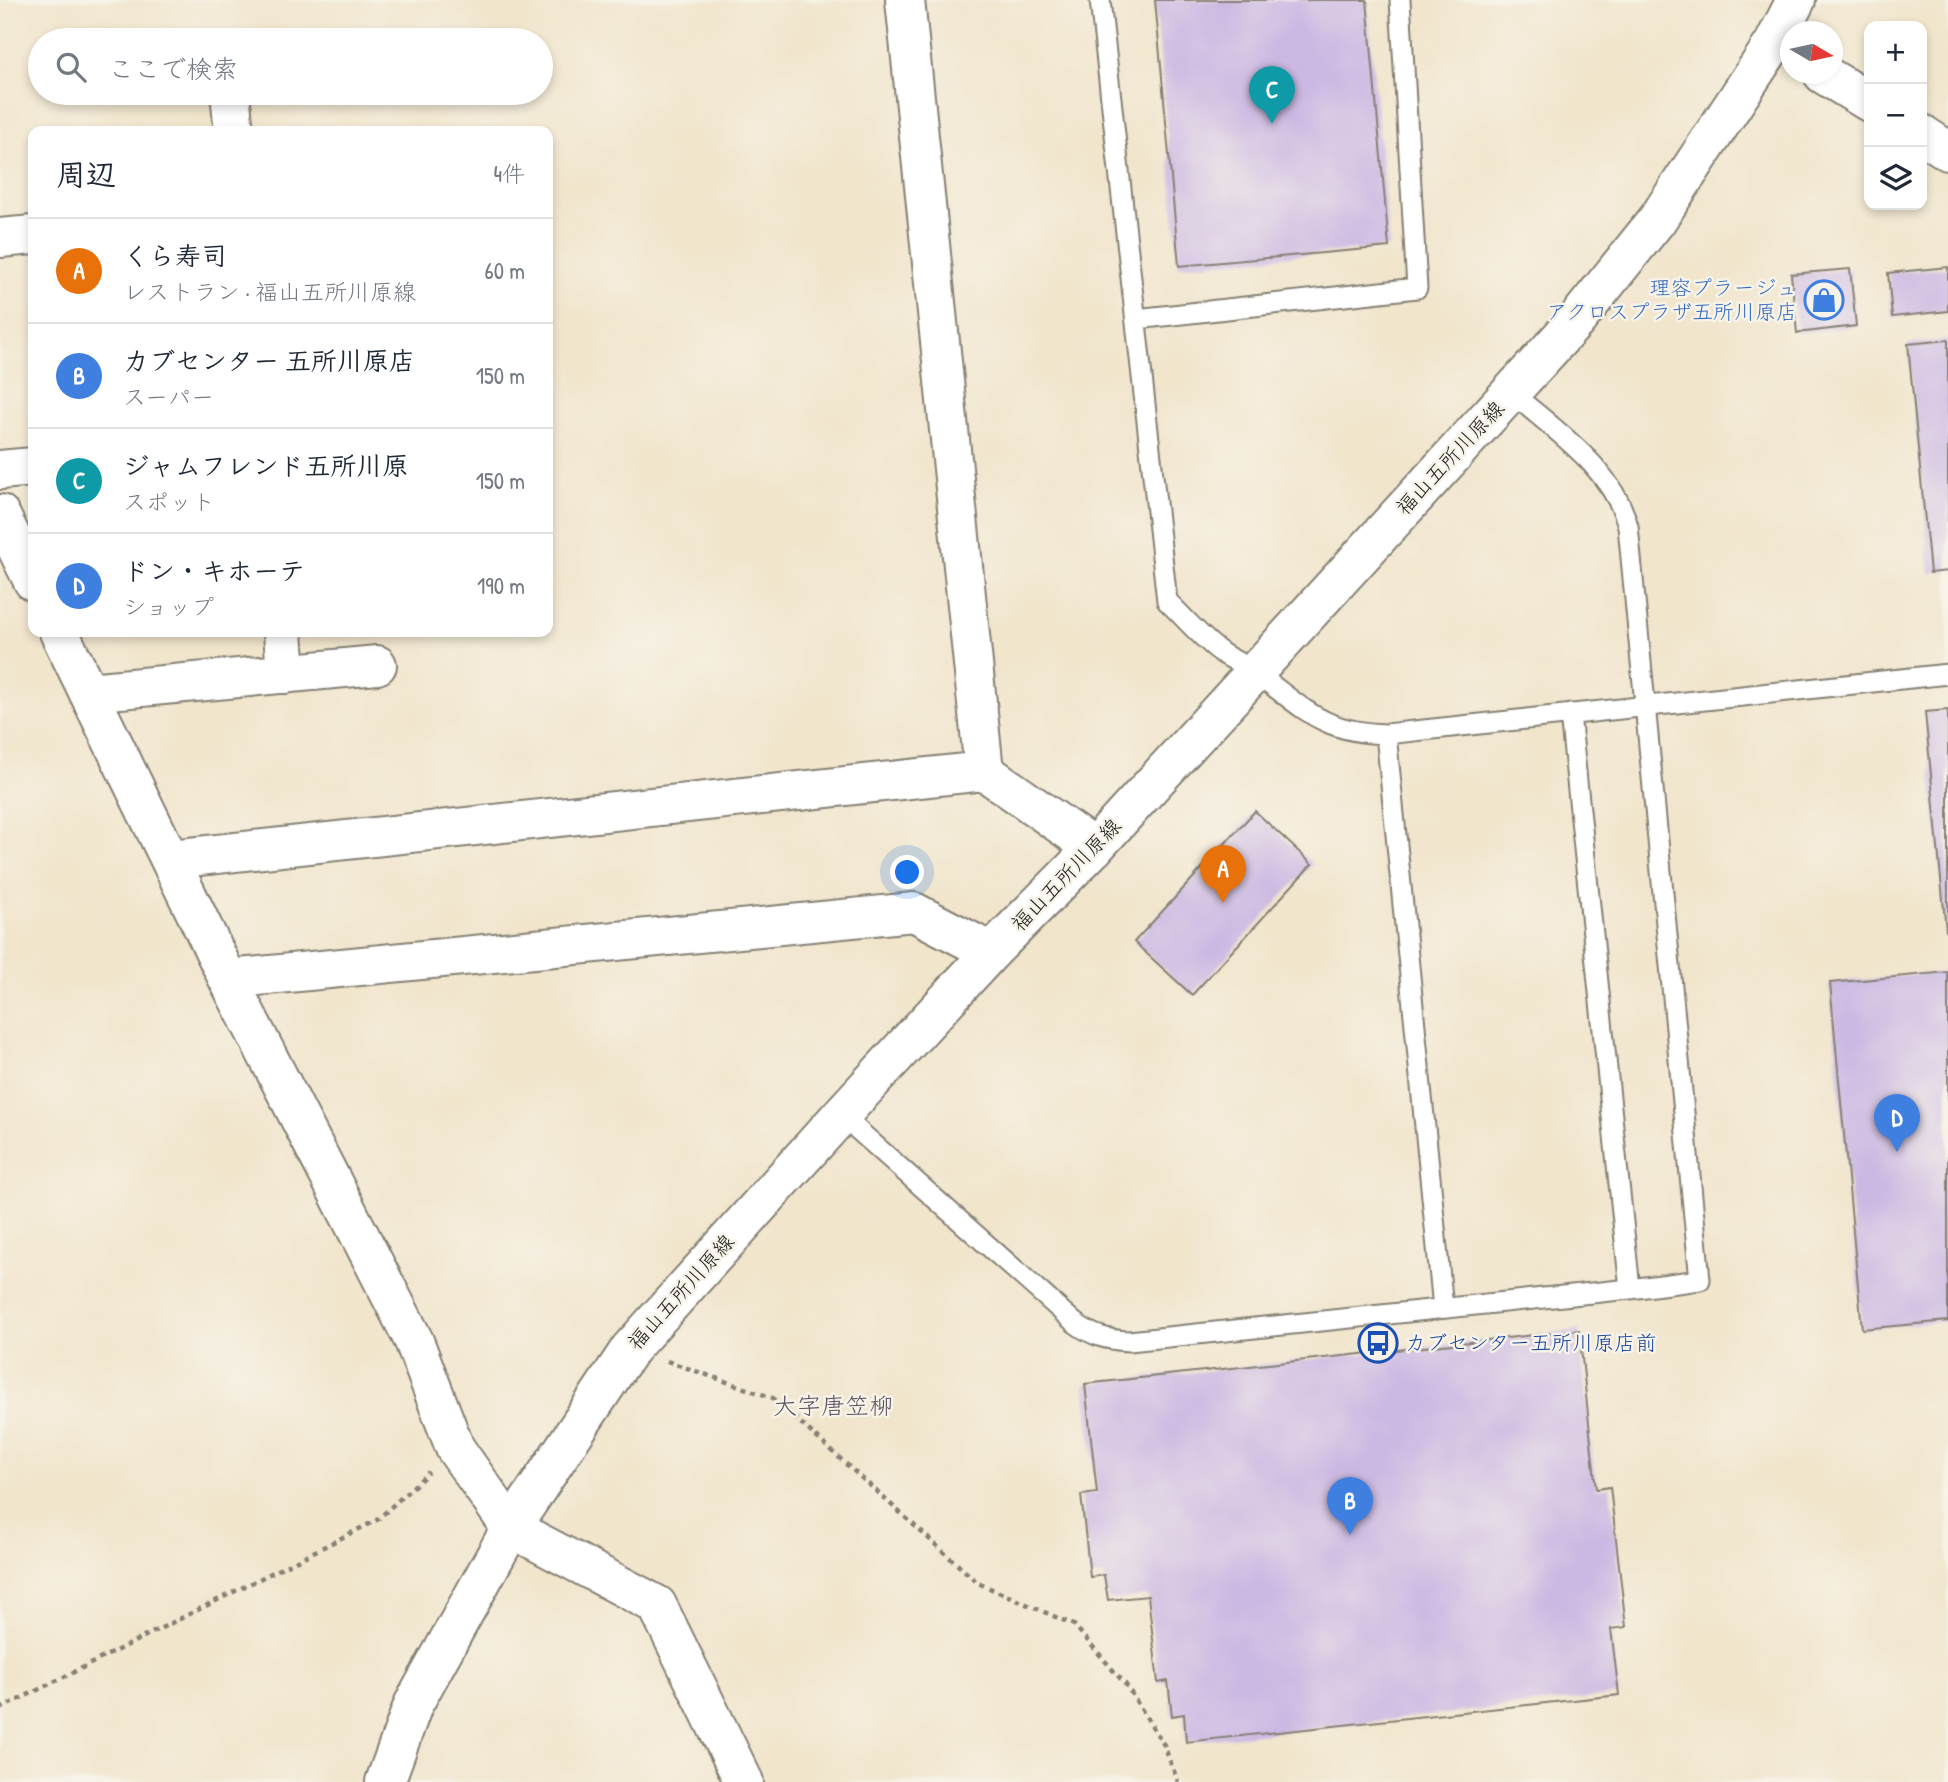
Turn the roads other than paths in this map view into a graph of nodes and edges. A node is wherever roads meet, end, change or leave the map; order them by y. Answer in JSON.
{"nodes":[{"id":1,"x":905,"y":0,"type":"edge"},
{"id":2,"x":1100,"y":0,"type":"edge"},
{"id":3,"x":1400,"y":0,"type":"edge"},
{"id":4,"x":1796,"y":0,"type":"edge"},
{"id":5,"x":1790,"y":21,"type":"edge"},
{"id":6,"x":1780,"y":51,"type":"edge"},
{"id":7,"x":1839,"y":84,"type":"edge"},
{"id":8,"x":1864,"y":99,"type":"edge"},
{"id":9,"x":231,"y":105,"type":"edge"},
{"id":10,"x":233,"y":126,"type":"edge"},
{"id":11,"x":1927,"y":137,"type":"edge"},
{"id":12,"x":1948,"y":150,"type":"edge"},
{"id":13,"x":28,"y":235,"type":"edge"},
{"id":14,"x":0,"y":238,"type":"edge"},
{"id":15,"x":1136,"y":319,"type":"junction"},
{"id":16,"x":1511,"y":391,"type":"junction"},
{"id":17,"x":28,"y":467,"type":"edge"},
{"id":18,"x":0,"y":470,"type":"edge"},
{"id":19,"x":0,"y":514,"type":"edge"},
{"id":20,"x":28,"y":571,"type":"edge"},
{"id":21,"x":62,"y":637,"type":"edge"},
{"id":22,"x":283,"y":637,"type":"edge"},
{"id":23,"x":377,"y":665,"type":"dead end"},
{"id":24,"x":1253,"y":671,"type":"junction"},
{"id":25,"x":286,"y":674,"type":"junction"},
{"id":26,"x":1948,"y":674,"type":"edge"},
{"id":27,"x":89,"y":692,"type":"junction"},
{"id":28,"x":1644,"y":706,"type":"junction"},
{"id":29,"x":1570,"y":714,"type":"junction"},
{"id":30,"x":1386,"y":734,"type":"junction"},
{"id":31,"x":984,"y":771,"type":"junction"},
{"id":32,"x":1094,"y":848,"type":"junction"},
{"id":33,"x":171,"y":859,"type":"junction"},
{"id":34,"x":991,"y":952,"type":"junction"},
{"id":35,"x":228,"y":979,"type":"junction"},
{"id":36,"x":841,"y":1115,"type":"junction"},
{"id":37,"x":1630,"y":1289,"type":"junction"},
{"id":38,"x":1443,"y":1308,"type":"junction"},
{"id":39,"x":511,"y":1528,"type":"junction"},
{"id":40,"x":385,"y":1782,"type":"edge"},
{"id":41,"x":744,"y":1782,"type":"edge"}],
"edges":[{"from":1,"to":31,"type":"street"},
{"from":2,"to":15,"type":"lane"},
{"from":3,"to":15,"type":"lane"},
{"from":4,"to":5,"type":"street","name":"福山五所川原線"},
{"from":6,"to":16,"type":"street","name":"福山五所川原線"},
{"from":7,"to":8,"type":"street"},
{"from":9,"to":10,"type":"street"},
{"from":11,"to":12,"type":"street"},
{"from":13,"to":14,"type":"street"},
{"from":15,"to":24,"type":"lane"},
{"from":16,"to":24,"type":"street","name":"福山五所川原線"},
{"from":16,"to":28,"type":"lane"},
{"from":17,"to":18,"type":"street"},
{"from":19,"to":20,"type":"street"},
{"from":21,"to":27,"type":"street"},
{"from":22,"to":25,"type":"street"},
{"from":23,"to":25,"type":"street"},
{"from":24,"to":30,"type":"lane"},
{"from":24,"to":32,"type":"street","name":"福山五所川原線"},
{"from":25,"to":27,"type":"street"},
{"from":26,"to":28,"type":"lane"},
{"from":27,"to":33,"type":"street"},
{"from":28,"to":29,"type":"lane"},
{"from":28,"to":37,"type":"lane"},
{"from":29,"to":30,"type":"lane"},
{"from":29,"to":37,"type":"lane"},
{"from":30,"to":38,"type":"lane"},
{"from":31,"to":32,"type":"street"},
{"from":31,"to":33,"type":"street"},
{"from":32,"to":34,"type":"street","name":"福山五所川原線"},
{"from":33,"to":35,"type":"street"},
{"from":34,"to":35,"type":"street"},
{"from":34,"to":36,"type":"street","name":"福山五所川原線"},
{"from":35,"to":39,"type":"street"},
{"from":36,"to":38,"type":"lane"},
{"from":36,"to":39,"type":"street","name":"福山五所川原線"},
{"from":37,"to":38,"type":"lane"},
{"from":39,"to":40,"type":"street","name":"福山五所川原線"},
{"from":39,"to":41,"type":"street"}]}
